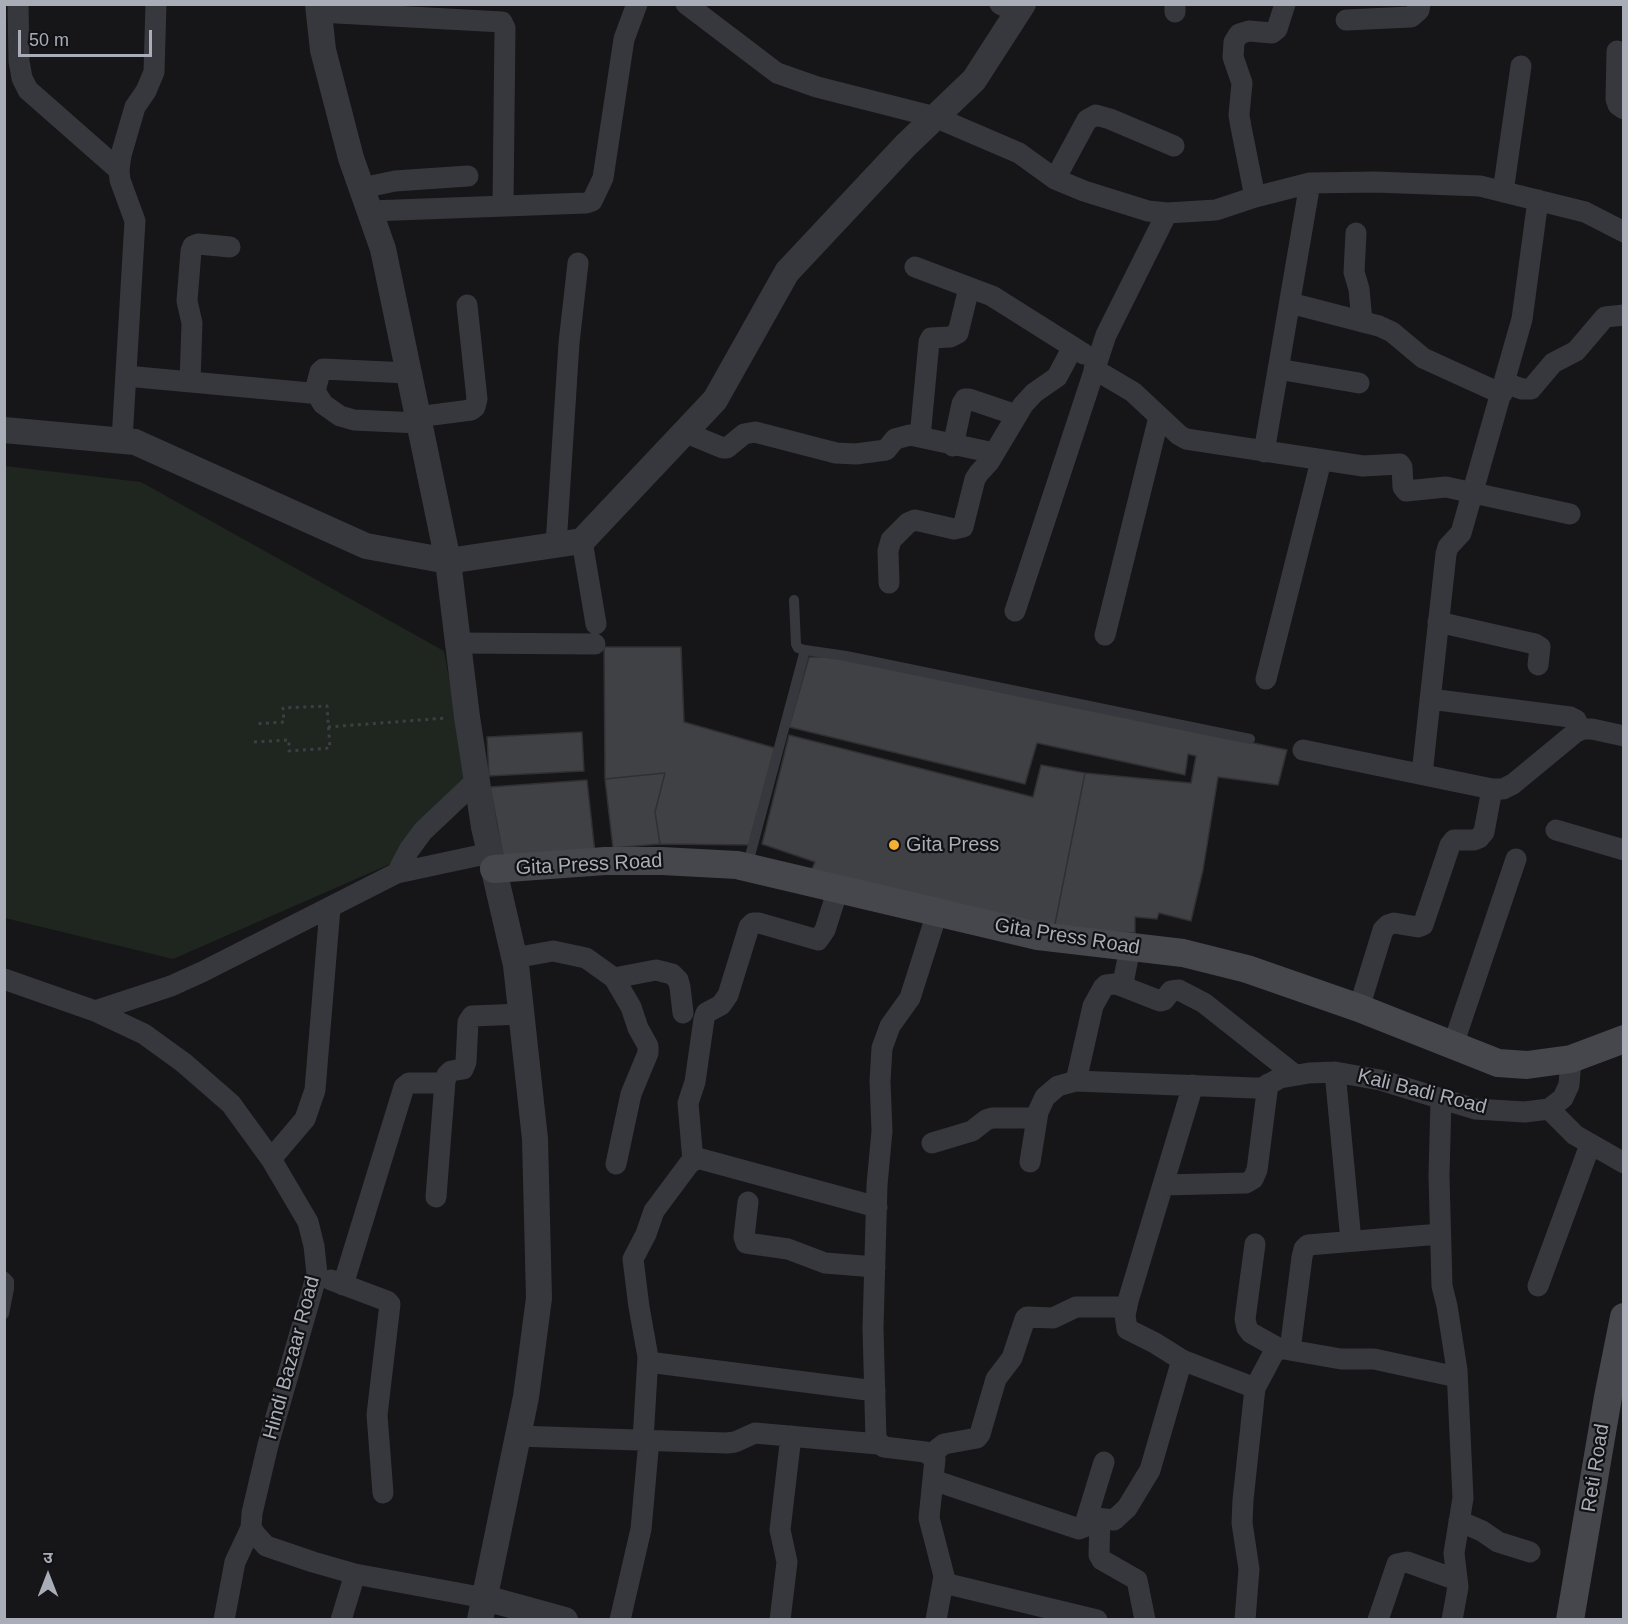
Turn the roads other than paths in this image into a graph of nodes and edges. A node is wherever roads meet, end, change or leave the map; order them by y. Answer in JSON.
{"nodes":[{"id":1,"x":18,"y":4,"type":"edge"},
{"id":2,"x":156,"y":4,"type":"edge"},
{"id":3,"x":638,"y":4,"type":"edge"},
{"id":4,"x":686,"y":4,"type":"edge"},
{"id":5,"x":1285,"y":4,"type":"edge"},
{"id":6,"x":1420,"y":4,"type":"edge"},
{"id":7,"x":1014,"y":7,"type":"edge"},
{"id":8,"x":319,"y":8,"type":"edge"},
{"id":9,"x":1346,"y":20,"type":"dead end"},
{"id":10,"x":1617,"y":51,"type":"dead end"},
{"id":11,"x":1521,"y":66,"type":"dead end"},
{"id":12,"x":1623,"y":109,"type":"edge"},
{"id":13,"x":935,"y":117,"type":"junction"},
{"id":14,"x":1174,"y":146,"type":"dead end"},
{"id":15,"x":119,"y":170,"type":"junction"},
{"id":16,"x":468,"y":176,"type":"dead end"},
{"id":17,"x":1055,"y":179,"type":"junction"},
{"id":18,"x":1310,"y":183,"type":"junction"},
{"id":19,"x":1503,"y":192,"type":"junction"},
{"id":20,"x":1255,"y":197,"type":"junction"},
{"id":21,"x":366,"y":200,"type":"junction"},
{"id":22,"x":1538,"y":200,"type":"junction"},
{"id":23,"x":503,"y":206,"type":"junction"},
{"id":24,"x":1167,"y":213,"type":"junction"},
{"id":25,"x":1623,"y":227,"type":"edge"},
{"id":26,"x":1356,"y":233,"type":"dead end"},
{"id":27,"x":230,"y":247,"type":"dead end"},
{"id":28,"x":578,"y":263,"type":"dead end"},
{"id":29,"x":915,"y":267,"type":"dead end"},
{"id":30,"x":969,"y":288,"type":"junction"},
{"id":31,"x":1290,"y":303,"type":"junction"},
{"id":32,"x":467,"y":305,"type":"dead end"},
{"id":33,"x":1623,"y":315,"type":"edge"},
{"id":34,"x":1362,"y":322,"type":"junction"},
{"id":35,"x":1073,"y":347,"type":"junction"},
{"id":36,"x":1095,"y":365,"type":"junction"},
{"id":37,"x":1278,"y":369,"type":"junction"},
{"id":38,"x":408,"y":373,"type":"junction"},
{"id":39,"x":126,"y":376,"type":"junction"},
{"id":40,"x":190,"y":382,"type":"junction"},
{"id":41,"x":1359,"y":383,"type":"dead end"},
{"id":42,"x":1503,"y":389,"type":"junction"},
{"id":43,"x":315,"y":391,"type":"junction"},
{"id":44,"x":1016,"y":414,"type":"junction"},
{"id":45,"x":1159,"y":417,"type":"junction"},
{"id":46,"x":418,"y":420,"type":"junction"},
{"id":47,"x":4,"y":430,"type":"edge"},
{"id":48,"x":684,"y":432,"type":"junction"},
{"id":49,"x":920,"y":437,"type":"junction"},
{"id":50,"x":122,"y":441,"type":"junction"},
{"id":51,"x":954,"y":446,"type":"junction"},
{"id":52,"x":1264,"y":452,"type":"junction"},
{"id":53,"x":994,"y":453,"type":"junction"},
{"id":54,"x":1321,"y":461,"type":"junction"},
{"id":55,"x":1472,"y":492,"type":"junction"},
{"id":56,"x":1570,"y":514,"type":"dead end"},
{"id":57,"x":582,"y":541,"type":"junction"},
{"id":58,"x":556,"y":545,"type":"junction"},
{"id":59,"x":448,"y":561,"type":"junction"},
{"id":60,"x":889,"y":583,"type":"dead end"},
{"id":61,"x":794,"y":600,"type":"dead end"},
{"id":62,"x":1015,"y":611,"type":"dead end"},
{"id":63,"x":1438,"y":622,"type":"junction"},
{"id":64,"x":1105,"y":635,"type":"dead end"},
{"id":65,"x":458,"y":643,"type":"junction"},
{"id":66,"x":805,"y":650,"type":"junction"},
{"id":67,"x":1538,"y":665,"type":"dead end"},
{"id":68,"x":1266,"y":679,"type":"dead end"},
{"id":69,"x":1430,"y":699,"type":"junction"},
{"id":70,"x":1580,"y":730,"type":"junction"},
{"id":71,"x":1623,"y":736,"type":"edge"},
{"id":72,"x":1250,"y":739,"type":"dead end"},
{"id":73,"x":1303,"y":750,"type":"dead end"},
{"id":74,"x":1422,"y":774,"type":"junction"},
{"id":75,"x":477,"y":780,"type":"junction"},
{"id":76,"x":1492,"y":789,"type":"junction"},
{"id":77,"x":1556,"y":830,"type":"dead end"},
{"id":78,"x":1623,"y":850,"type":"edge"},
{"id":79,"x":1516,"y":859,"type":"dead end"},
{"id":80,"x":492,"y":861,"type":"junction"},
{"id":81,"x":747,"y":868,"type":"junction"},
{"id":82,"x":397,"y":873,"type":"junction"},
{"id":83,"x":838,"y":889,"type":"junction"},
{"id":84,"x":330,"y":908,"type":"junction"},
{"id":85,"x":937,"y":913,"type":"junction"},
{"id":86,"x":1130,"y":948,"type":"junction"},
{"id":87,"x":514,"y":958,"type":"junction"},
{"id":88,"x":614,"y":978,"type":"junction"},
{"id":89,"x":4,"y":979,"type":"edge"},
{"id":90,"x":1119,"y":985,"type":"junction"},
{"id":91,"x":1359,"y":1008,"type":"junction"},
{"id":92,"x":95,"y":1011,"type":"junction"},
{"id":93,"x":683,"y":1013,"type":"dead end"},
{"id":94,"x":521,"y":1014,"type":"junction"},
{"id":95,"x":1623,"y":1039,"type":"edge"},
{"id":96,"x":1453,"y":1045,"type":"junction"},
{"id":97,"x":1571,"y":1059,"type":"junction"},
{"id":98,"x":1335,"y":1072,"type":"junction"},
{"id":99,"x":1302,"y":1074,"type":"junction"},
{"id":100,"x":445,"y":1080,"type":"junction"},
{"id":101,"x":1076,"y":1080,"type":"junction"},
{"id":102,"x":1268,"y":1084,"type":"junction"},
{"id":103,"x":1193,"y":1085,"type":"junction"},
{"id":104,"x":1441,"y":1100,"type":"junction"},
{"id":105,"x":1549,"y":1109,"type":"junction"},
{"id":106,"x":1037,"y":1118,"type":"junction"},
{"id":107,"x":932,"y":1143,"type":"dead end"},
{"id":108,"x":1590,"y":1145,"type":"junction"},
{"id":109,"x":271,"y":1159,"type":"junction"},
{"id":110,"x":693,"y":1161,"type":"junction"},
{"id":111,"x":1030,"y":1162,"type":"dead end"},
{"id":112,"x":1623,"y":1163,"type":"edge"},
{"id":113,"x":616,"y":1164,"type":"dead end"},
{"id":114,"x":1163,"y":1185,"type":"junction"},
{"id":115,"x":436,"y":1197,"type":"dead end"},
{"id":116,"x":748,"y":1202,"type":"dead end"},
{"id":117,"x":877,"y":1207,"type":"junction"},
{"id":118,"x":1440,"y":1234,"type":"junction"},
{"id":119,"x":1350,"y":1241,"type":"junction"},
{"id":120,"x":1255,"y":1244,"type":"dead end"},
{"id":121,"x":875,"y":1267,"type":"junction"},
{"id":122,"x":317,"y":1274,"type":"junction"},
{"id":123,"x":4,"y":1276,"type":"edge"},
{"id":124,"x":343,"y":1285,"type":"junction"},
{"id":125,"x":1538,"y":1286,"type":"dead end"},
{"id":126,"x":1127,"y":1307,"type":"junction"},
{"id":127,"x":4,"y":1314,"type":"edge"},
{"id":128,"x":1623,"y":1317,"type":"edge"},
{"id":129,"x":1284,"y":1349,"type":"junction"},
{"id":130,"x":1182,"y":1360,"type":"junction"},
{"id":131,"x":648,"y":1362,"type":"junction"},
{"id":132,"x":1457,"y":1377,"type":"junction"},
{"id":133,"x":1255,"y":1388,"type":"junction"},
{"id":134,"x":875,"y":1391,"type":"junction"},
{"id":135,"x":517,"y":1436,"type":"junction"},
{"id":136,"x":791,"y":1436,"type":"junction"},
{"id":137,"x":646,"y":1440,"type":"junction"},
{"id":138,"x":878,"y":1444,"type":"junction"},
{"id":139,"x":930,"y":1455,"type":"junction"},
{"id":140,"x":1104,"y":1462,"type":"dead end"},
{"id":141,"x":933,"y":1480,"type":"junction"},
{"id":142,"x":383,"y":1493,"type":"dead end"},
{"id":143,"x":1093,"y":1518,"type":"junction"},
{"id":144,"x":1460,"y":1521,"type":"junction"},
{"id":145,"x":251,"y":1528,"type":"junction"},
{"id":146,"x":1530,"y":1552,"type":"dead end"},
{"id":147,"x":355,"y":1574,"type":"junction"},
{"id":148,"x":1457,"y":1580,"type":"junction"},
{"id":149,"x":944,"y":1583,"type":"junction"},
{"id":150,"x":482,"y":1609,"type":"edge"},
{"id":151,"x":224,"y":1620,"type":"edge"},
{"id":152,"x":341,"y":1620,"type":"edge"},
{"id":153,"x":566,"y":1620,"type":"edge"},
{"id":154,"x":620,"y":1620,"type":"edge"},
{"id":155,"x":780,"y":1620,"type":"edge"},
{"id":156,"x":936,"y":1620,"type":"edge"},
{"id":157,"x":1096,"y":1620,"type":"edge"},
{"id":158,"x":1145,"y":1620,"type":"edge"},
{"id":159,"x":1245,"y":1620,"type":"edge"},
{"id":160,"x":1377,"y":1620,"type":"edge"},
{"id":161,"x":1452,"y":1620,"type":"edge"},
{"id":162,"x":1570,"y":1620,"type":"edge"}],
"edges":[{"from":1,"to":15,"type":"street"},
{"from":2,"to":15,"type":"street"},
{"from":3,"to":23,"type":"street"},
{"from":4,"to":13,"type":"street"},
{"from":5,"to":20,"type":"street"},
{"from":6,"to":9,"type":"street"},
{"from":7,"to":13,"type":"street"},
{"from":8,"to":21,"type":"street"},
{"from":8,"to":23,"type":"street"},
{"from":10,"to":12,"type":"street"},
{"from":11,"to":19,"type":"street"},
{"from":13,"to":17,"type":"street"},
{"from":13,"to":48,"type":"street"},
{"from":14,"to":17,"type":"street"},
{"from":15,"to":39,"type":"street"},
{"from":16,"to":21,"type":"street"},
{"from":17,"to":24,"type":"street"},
{"from":18,"to":19,"type":"street"},
{"from":18,"to":20,"type":"street"},
{"from":18,"to":31,"type":"street"},
{"from":19,"to":22,"type":"street"},
{"from":20,"to":24,"type":"street"},
{"from":21,"to":23,"type":"street"},
{"from":21,"to":38,"type":"street"},
{"from":22,"to":25,"type":"street"},
{"from":22,"to":42,"type":"street"},
{"from":24,"to":36,"type":"street"},
{"from":26,"to":34,"type":"street"},
{"from":27,"to":40,"type":"street"},
{"from":28,"to":58,"type":"street"},
{"from":29,"to":30,"type":"street"},
{"from":30,"to":35,"type":"street"},
{"from":30,"to":49,"type":"street"},
{"from":31,"to":34,"type":"street"},
{"from":31,"to":37,"type":"street"},
{"from":32,"to":46,"type":"street"},
{"from":33,"to":42,"type":"street"},
{"from":34,"to":42,"type":"street"},
{"from":35,"to":36,"type":"street"},
{"from":35,"to":44,"type":"street"},
{"from":36,"to":45,"type":"street"},
{"from":36,"to":62,"type":"street"},
{"from":37,"to":41,"type":"street"},
{"from":37,"to":52,"type":"street"},
{"from":38,"to":43,"type":"street"},
{"from":38,"to":46,"type":"street"},
{"from":39,"to":40,"type":"street"},
{"from":39,"to":50,"type":"street"},
{"from":40,"to":43,"type":"street"},
{"from":42,"to":55,"type":"street"},
{"from":43,"to":46,"type":"street"},
{"from":44,"to":51,"type":"street"},
{"from":44,"to":53,"type":"street"},
{"from":45,"to":52,"type":"street"},
{"from":45,"to":64,"type":"street"},
{"from":46,"to":59,"type":"street"},
{"from":47,"to":50,"type":"street"},
{"from":48,"to":49,"type":"street"},
{"from":48,"to":57,"type":"street"},
{"from":49,"to":51,"type":"street"},
{"from":50,"to":59,"type":"street"},
{"from":51,"to":53,"type":"street"},
{"from":52,"to":54,"type":"street"},
{"from":53,"to":60,"type":"street"},
{"from":54,"to":55,"type":"street"},
{"from":54,"to":68,"type":"street"},
{"from":55,"to":56,"type":"street"},
{"from":55,"to":63,"type":"street"},
{"from":57,"to":58,"type":"street"},
{"from":57,"to":65,"type":"street"},
{"from":58,"to":59,"type":"street"},
{"from":59,"to":65,"type":"street"},
{"from":61,"to":66,"type":"lane"},
{"from":63,"to":67,"type":"street"},
{"from":63,"to":69,"type":"street"},
{"from":65,"to":75,"type":"street"},
{"from":66,"to":72,"type":"lane"},
{"from":66,"to":81,"type":"lane"},
{"from":69,"to":70,"type":"street"},
{"from":69,"to":74,"type":"street"},
{"from":70,"to":71,"type":"street"},
{"from":70,"to":76,"type":"street"},
{"from":73,"to":74,"type":"street"},
{"from":74,"to":76,"type":"street"},
{"from":75,"to":80,"type":"street"},
{"from":75,"to":82,"type":"street"},
{"from":76,"to":91,"type":"street"},
{"from":77,"to":78,"type":"street"},
{"from":79,"to":96,"type":"street"},
{"from":80,"to":81,"type":"main road","name":"Gita Press Road"},
{"from":80,"to":82,"type":"street"},
{"from":80,"to":87,"type":"street"},
{"from":81,"to":83,"type":"main road","name":"Gita Press Road"},
{"from":82,"to":84,"type":"street"},
{"from":83,"to":85,"type":"main road","name":"Gita Press Road"},
{"from":83,"to":110,"type":"street"},
{"from":84,"to":92,"type":"street"},
{"from":84,"to":109,"type":"street"},
{"from":85,"to":86,"type":"main road","name":"Gita Press Road"},
{"from":85,"to":117,"type":"street"},
{"from":86,"to":90,"type":"street"},
{"from":86,"to":91,"type":"main road","name":"Gita Press Road"},
{"from":87,"to":88,"type":"street"},
{"from":87,"to":94,"type":"street"},
{"from":88,"to":93,"type":"street"},
{"from":88,"to":113,"type":"street"},
{"from":89,"to":92,"type":"street","name":"Hindi Bazaar Road"},
{"from":90,"to":99,"type":"street"},
{"from":90,"to":101,"type":"street"},
{"from":91,"to":96,"type":"main road","name":"Gita Press Road"},
{"from":92,"to":109,"type":"street","name":"Hindi Bazaar Road"},
{"from":94,"to":100,"type":"street"},
{"from":94,"to":135,"type":"street"},
{"from":95,"to":97,"type":"main road","name":"Gita Press Road"},
{"from":96,"to":97,"type":"main road","name":"Gita Press Road"},
{"from":97,"to":105,"type":"street"},
{"from":98,"to":99,"type":"street","name":"Kali Badi Road"},
{"from":98,"to":104,"type":"street","name":"Kali Badi Road"},
{"from":98,"to":119,"type":"street"},
{"from":99,"to":102,"type":"street","name":"Kali Badi Road"},
{"from":100,"to":115,"type":"street"},
{"from":100,"to":124,"type":"street"},
{"from":101,"to":103,"type":"street","name":"Kali Badi Road"},
{"from":101,"to":106,"type":"street"},
{"from":102,"to":103,"type":"street","name":"Kali Badi Road"},
{"from":102,"to":114,"type":"street"},
{"from":103,"to":114,"type":"street"},
{"from":104,"to":105,"type":"street","name":"Kali Badi Road"},
{"from":104,"to":118,"type":"street"},
{"from":105,"to":108,"type":"street"},
{"from":106,"to":107,"type":"street"},
{"from":106,"to":111,"type":"street"},
{"from":108,"to":112,"type":"street"},
{"from":108,"to":125,"type":"street"},
{"from":109,"to":122,"type":"street","name":"Hindi Bazaar Road"},
{"from":110,"to":117,"type":"street"},
{"from":110,"to":131,"type":"street"},
{"from":114,"to":126,"type":"street"},
{"from":116,"to":121,"type":"street"},
{"from":117,"to":121,"type":"street"},
{"from":118,"to":119,"type":"street"},
{"from":118,"to":132,"type":"street"},
{"from":119,"to":129,"type":"street"},
{"from":120,"to":129,"type":"street"},
{"from":121,"to":134,"type":"street"},
{"from":122,"to":124,"type":"street"},
{"from":122,"to":145,"type":"street","name":"Hindi Bazaar Road"},
{"from":123,"to":127,"type":"lane"},
{"from":124,"to":142,"type":"street"},
{"from":126,"to":130,"type":"street"},
{"from":126,"to":139,"type":"street"},
{"from":128,"to":162,"type":"main road","name":"Reti Road"},
{"from":129,"to":132,"type":"street"},
{"from":129,"to":133,"type":"street"},
{"from":130,"to":133,"type":"street"},
{"from":130,"to":143,"type":"street"},
{"from":131,"to":134,"type":"street"},
{"from":131,"to":137,"type":"street"},
{"from":132,"to":144,"type":"street"},
{"from":133,"to":159,"type":"street"},
{"from":134,"to":138,"type":"street"},
{"from":135,"to":137,"type":"street"},
{"from":135,"to":150,"type":"street"},
{"from":136,"to":137,"type":"street"},
{"from":136,"to":138,"type":"street"},
{"from":136,"to":155,"type":"street"},
{"from":137,"to":154,"type":"street"},
{"from":138,"to":139,"type":"street"},
{"from":139,"to":141,"type":"street"},
{"from":140,"to":143,"type":"street"},
{"from":141,"to":143,"type":"street"},
{"from":141,"to":149,"type":"street"},
{"from":143,"to":158,"type":"street"},
{"from":144,"to":146,"type":"street"},
{"from":144,"to":148,"type":"street"},
{"from":145,"to":147,"type":"street"},
{"from":145,"to":151,"type":"street","name":"Hindi Bazaar Road"},
{"from":147,"to":150,"type":"street"},
{"from":147,"to":152,"type":"street"},
{"from":148,"to":160,"type":"street"},
{"from":148,"to":161,"type":"street"},
{"from":149,"to":156,"type":"street"},
{"from":149,"to":157,"type":"street"},
{"from":150,"to":153,"type":"street"}]}
